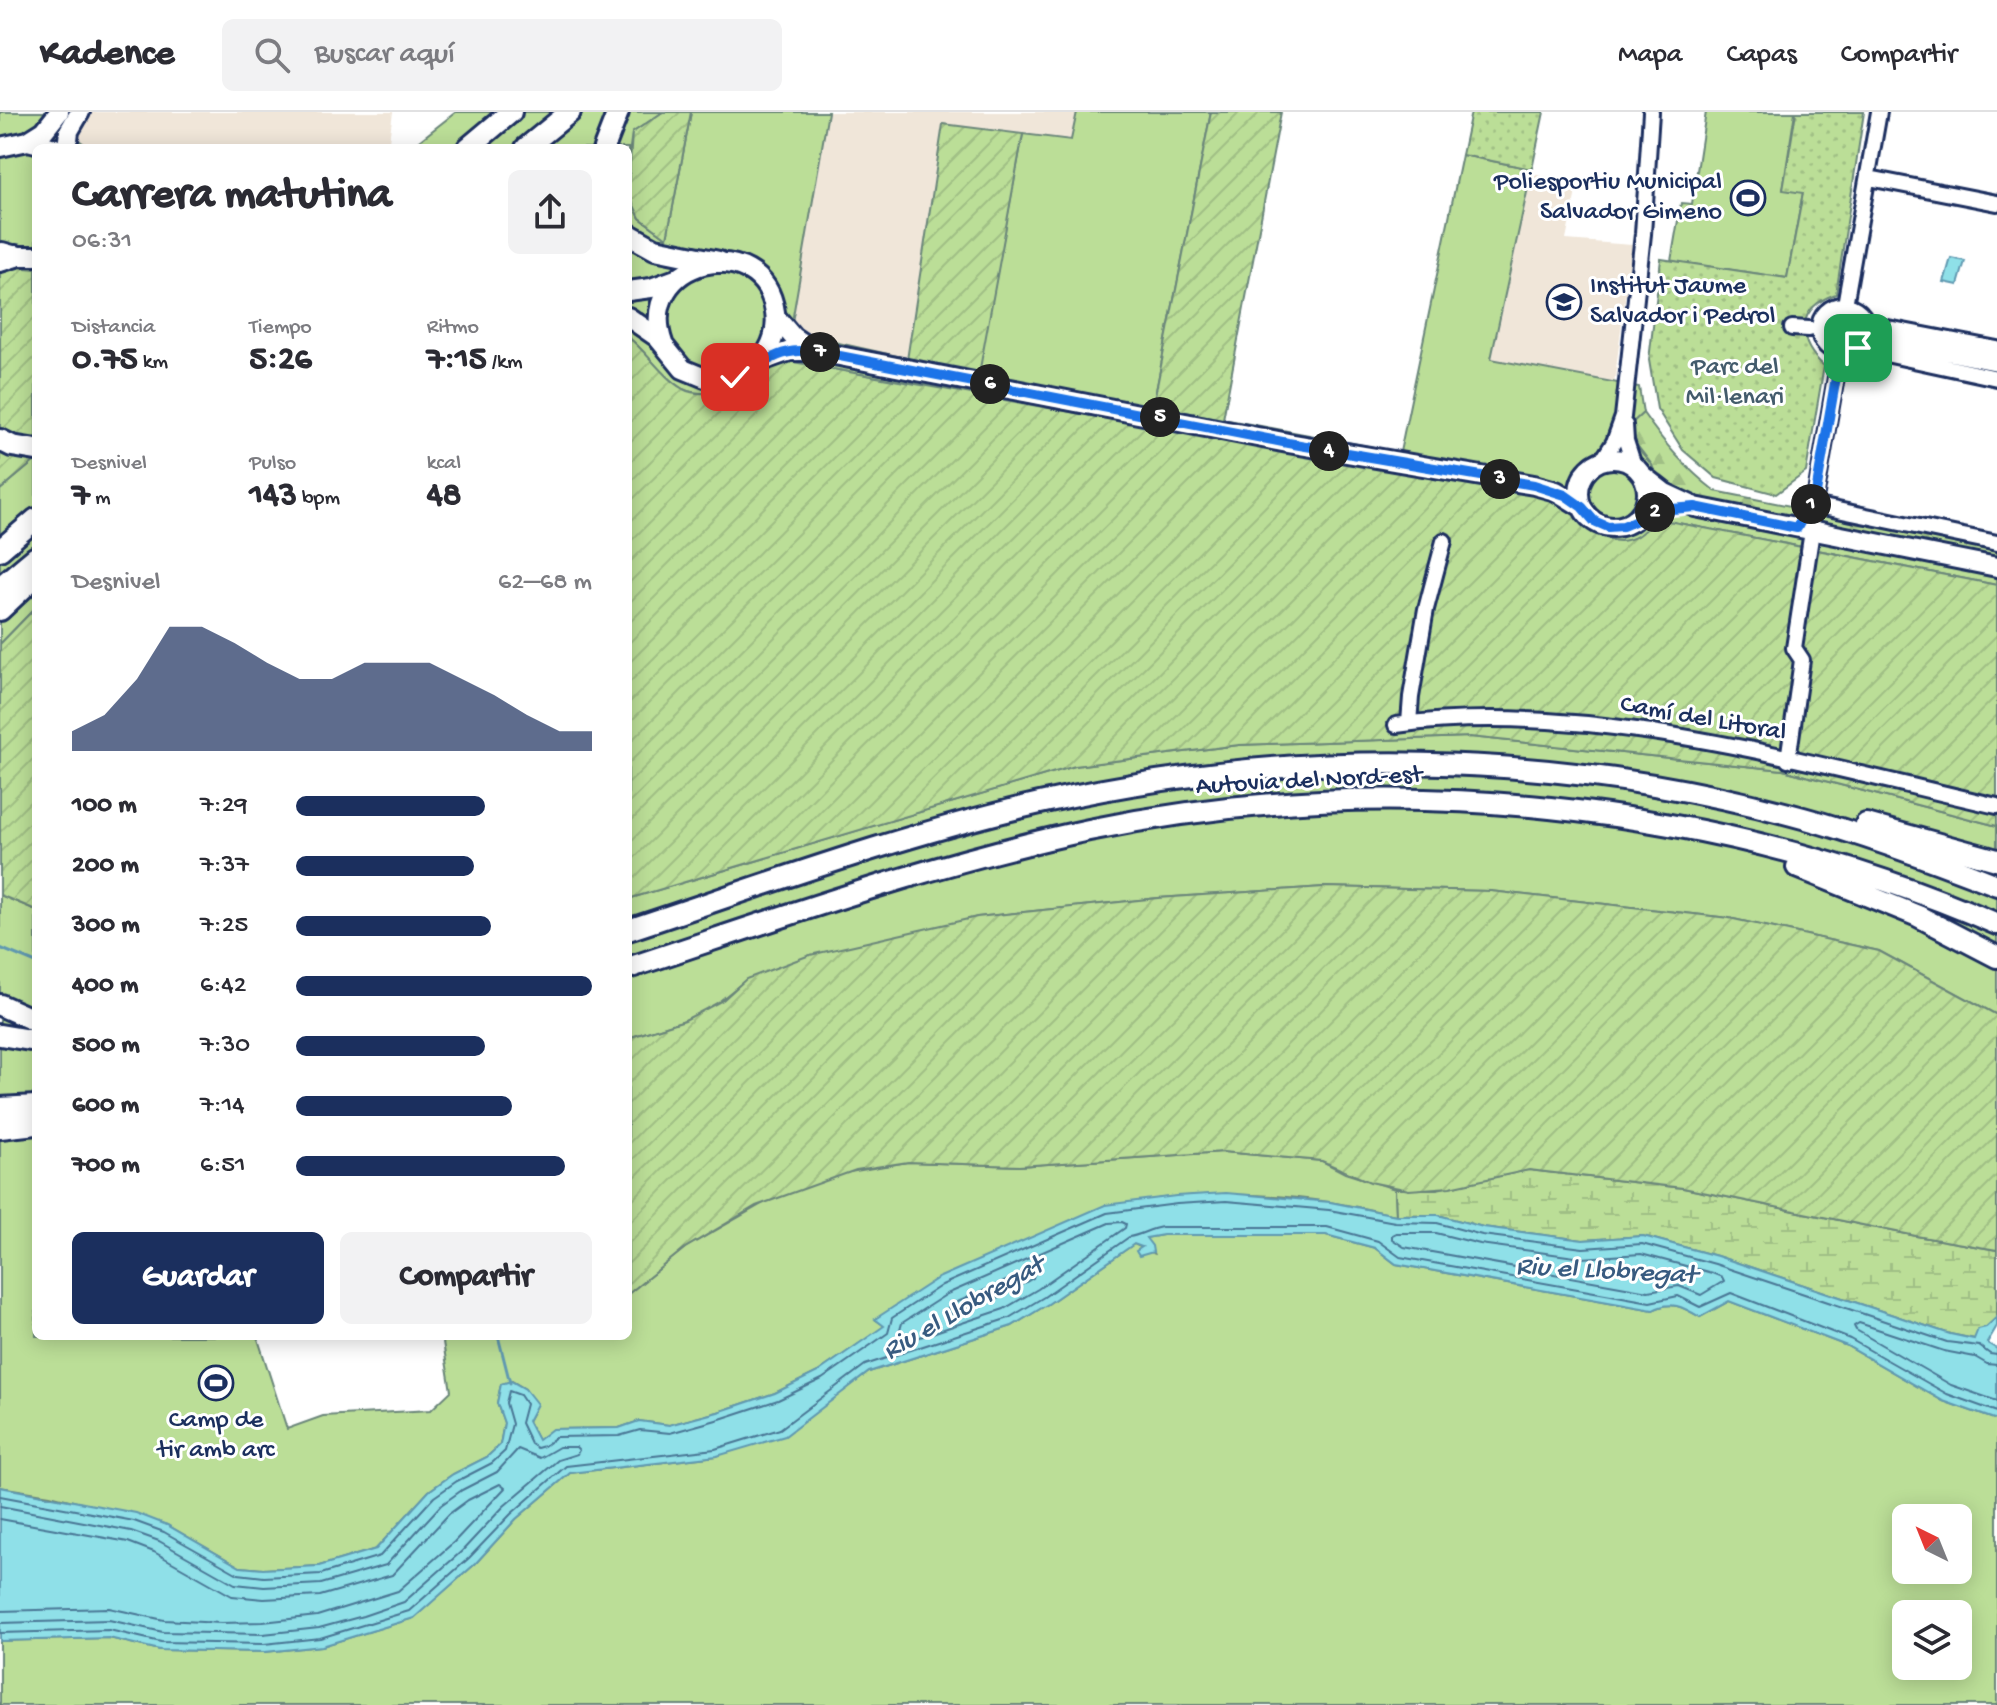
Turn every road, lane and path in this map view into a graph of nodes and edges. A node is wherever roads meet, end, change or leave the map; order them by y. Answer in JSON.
{"nodes":[{"id":1,"x":59,"y":112,"type":"edge"},
{"id":2,"x":80,"y":112,"type":"edge"},
{"id":3,"x":511,"y":112,"type":"edge"},
{"id":4,"x":570,"y":112,"type":"edge"},
{"id":5,"x":618,"y":112,"type":"edge"},
{"id":6,"x":1651,"y":112,"type":"edge"},
{"id":7,"x":1879,"y":112,"type":"edge"},
{"id":8,"x":28,"y":141,"type":"junction"},
{"id":9,"x":40,"y":144,"type":"edge"},
{"id":10,"x":67,"y":144,"type":"edge"},
{"id":11,"x":473,"y":144,"type":"edge"},
{"id":12,"x":531,"y":144,"type":"edge"},
{"id":13,"x":606,"y":144,"type":"edge"},
{"id":14,"x":0,"y":147,"type":"edge"},
{"id":15,"x":1869,"y":178,"type":"junction"},
{"id":16,"x":1997,"y":203,"type":"edge"},
{"id":17,"x":632,"y":236,"type":"edge"},
{"id":18,"x":719,"y":262,"type":"junction"},
{"id":19,"x":676,"y":279,"type":"junction"},
{"id":20,"x":632,"y":290,"type":"edge"},
{"id":21,"x":1845,"y":305,"type":"junction"},
{"id":22,"x":776,"y":317,"type":"junction"},
{"id":23,"x":632,"y":320,"type":"edge"},
{"id":24,"x":1792,"y":328,"type":"dead end"},
{"id":25,"x":1809,"y":329,"type":"dead end"},
{"id":26,"x":1825,"y":330,"type":"dead end"},
{"id":27,"x":1861,"y":336,"type":"junction"},
{"id":28,"x":1876,"y":339,"type":"dead end"},
{"id":29,"x":664,"y":346,"type":"junction"},
{"id":30,"x":1997,"y":349,"type":"edge"},
{"id":31,"x":814,"y":351,"type":"junction"},
{"id":32,"x":1840,"y":354,"type":"junction"},
{"id":33,"x":1997,"y":363,"type":"edge"},
{"id":34,"x":756,"y":364,"type":"junction"},
{"id":35,"x":1997,"y":378,"type":"edge"},
{"id":36,"x":1623,"y":417,"type":"junction"},
{"id":37,"x":0,"y":440,"type":"edge"},
{"id":38,"x":32,"y":449,"type":"edge"},
{"id":39,"x":1595,"y":465,"type":"junction"},
{"id":40,"x":1638,"y":470,"type":"junction"},
{"id":41,"x":1534,"y":485,"type":"junction"},
{"id":42,"x":1816,"y":493,"type":"junction"},
{"id":43,"x":32,"y":506,"type":"edge"},
{"id":44,"x":1582,"y":507,"type":"junction"},
{"id":45,"x":1695,"y":507,"type":"junction"},
{"id":46,"x":1823,"y":507,"type":"junction"},
{"id":47,"x":1634,"y":521,"type":"junction"},
{"id":48,"x":32,"y":522,"type":"edge"},
{"id":49,"x":1805,"y":524,"type":"junction"},
{"id":50,"x":0,"y":532,"type":"edge"},
{"id":51,"x":1444,"y":541,"type":"dead end"},
{"id":52,"x":1997,"y":543,"type":"edge"},
{"id":53,"x":0,"y":550,"type":"edge"},
{"id":54,"x":32,"y":560,"type":"edge"},
{"id":55,"x":1997,"y":567,"type":"edge"},
{"id":56,"x":32,"y":580,"type":"edge"},
{"id":57,"x":0,"y":587,"type":"edge"},
{"id":58,"x":0,"y":610,"type":"edge"},
{"id":59,"x":1788,"y":760,"type":"junction"},
{"id":60,"x":1730,"y":800,"type":"junction"},
{"id":61,"x":1997,"y":806,"type":"edge"},
{"id":62,"x":1719,"y":835,"type":"junction"},
{"id":63,"x":1997,"y":860,"type":"edge"},
{"id":64,"x":1997,"y":885,"type":"edge"},
{"id":65,"x":1997,"y":924,"type":"edge"},
{"id":66,"x":632,"y":929,"type":"edge"},
{"id":67,"x":1997,"y":957,"type":"edge"},
{"id":68,"x":632,"y":967,"type":"edge"},
{"id":69,"x":0,"y":1005,"type":"edge"},
{"id":70,"x":32,"y":1019,"type":"edge"},
{"id":71,"x":0,"y":1035,"type":"edge"},
{"id":72,"x":32,"y":1040,"type":"edge"},
{"id":73,"x":32,"y":1106,"type":"edge"},
{"id":74,"x":0,"y":1108,"type":"edge"},
{"id":75,"x":32,"y":1124,"type":"edge"},
{"id":76,"x":0,"y":1128,"type":"edge"}],
"edges":[{"from":1,"to":8,"type":"main road"},
{"from":2,"to":10,"type":"main road"},
{"from":3,"to":11,"type":"highway"},
{"from":4,"to":12,"type":"highway"},
{"from":5,"to":13,"type":"highway"},
{"from":6,"to":36,"type":"street"},
{"from":7,"to":15,"type":"street"},
{"from":8,"to":9,"type":"main road"},
{"from":8,"to":14,"type":"main road"},
{"from":15,"to":16,"type":"street"},
{"from":15,"to":21,"type":"street"},
{"from":17,"to":18,"type":"highway"},
{"from":18,"to":19,"type":"main road"},
{"from":18,"to":22,"type":"main road"},
{"from":19,"to":20,"type":"main road"},
{"from":19,"to":29,"type":"main road"},
{"from":21,"to":27,"type":"street"},
{"from":21,"to":32,"type":"street"},
{"from":22,"to":31,"type":"main road"},
{"from":22,"to":34,"type":"main road"},
{"from":23,"to":29,"type":"main road"},
{"from":24,"to":25,"type":"street"},
{"from":26,"to":27,"type":"street"},
{"from":27,"to":30,"type":"street"},
{"from":27,"to":32,"type":"street"},
{"from":27,"to":35,"type":"street"},
{"from":28,"to":33,"type":"street"},
{"from":29,"to":34,"type":"main road"},
{"from":31,"to":34,"type":"main road"},
{"from":31,"to":41,"type":"main road"},
{"from":32,"to":42,"type":"street"},
{"from":36,"to":39,"type":"street"},
{"from":36,"to":40,"type":"street"},
{"from":37,"to":38,"type":"highway"},
{"from":39,"to":40,"type":"main road"},
{"from":39,"to":41,"type":"main road"},
{"from":39,"to":44,"type":"main road"},
{"from":40,"to":45,"type":"main road"},
{"from":40,"to":47,"type":"main road"},
{"from":41,"to":44,"type":"main road"},
{"from":42,"to":46,"type":"street"},
{"from":42,"to":49,"type":"street"},
{"from":43,"to":50,"type":"highway"},
{"from":44,"to":47,"type":"main road"},
{"from":45,"to":47,"type":"main road"},
{"from":45,"to":49,"type":"main road"},
{"from":46,"to":49,"type":"street"},
{"from":46,"to":52,"type":"street"},
{"from":48,"to":53,"type":"highway"},
{"from":49,"to":55,"type":"main road"},
{"from":49,"to":59,"type":"street"},
{"from":51,"to":59,"type":"street","name":"Camí del Litoral"},
{"from":54,"to":57,"type":"highway"},
{"from":56,"to":58,"type":"highway"},
{"from":59,"to":61,"type":"street","name":"Camí del Litoral"},
{"from":60,"to":63,"type":"highway"},
{"from":60,"to":64,"type":"highway","name":"Autovia del Nord-est"},
{"from":60,"to":66,"type":"highway","name":"Autovia del Nord-est"},
{"from":62,"to":65,"type":"highway","name":"Autovia del Nord-est"},
{"from":62,"to":67,"type":"highway"},
{"from":62,"to":68,"type":"highway","name":"Autovia del Nord-est"},
{"from":69,"to":70,"type":"highway"},
{"from":71,"to":72,"type":"highway"},
{"from":73,"to":74,"type":"highway"},
{"from":75,"to":76,"type":"highway"}]}
